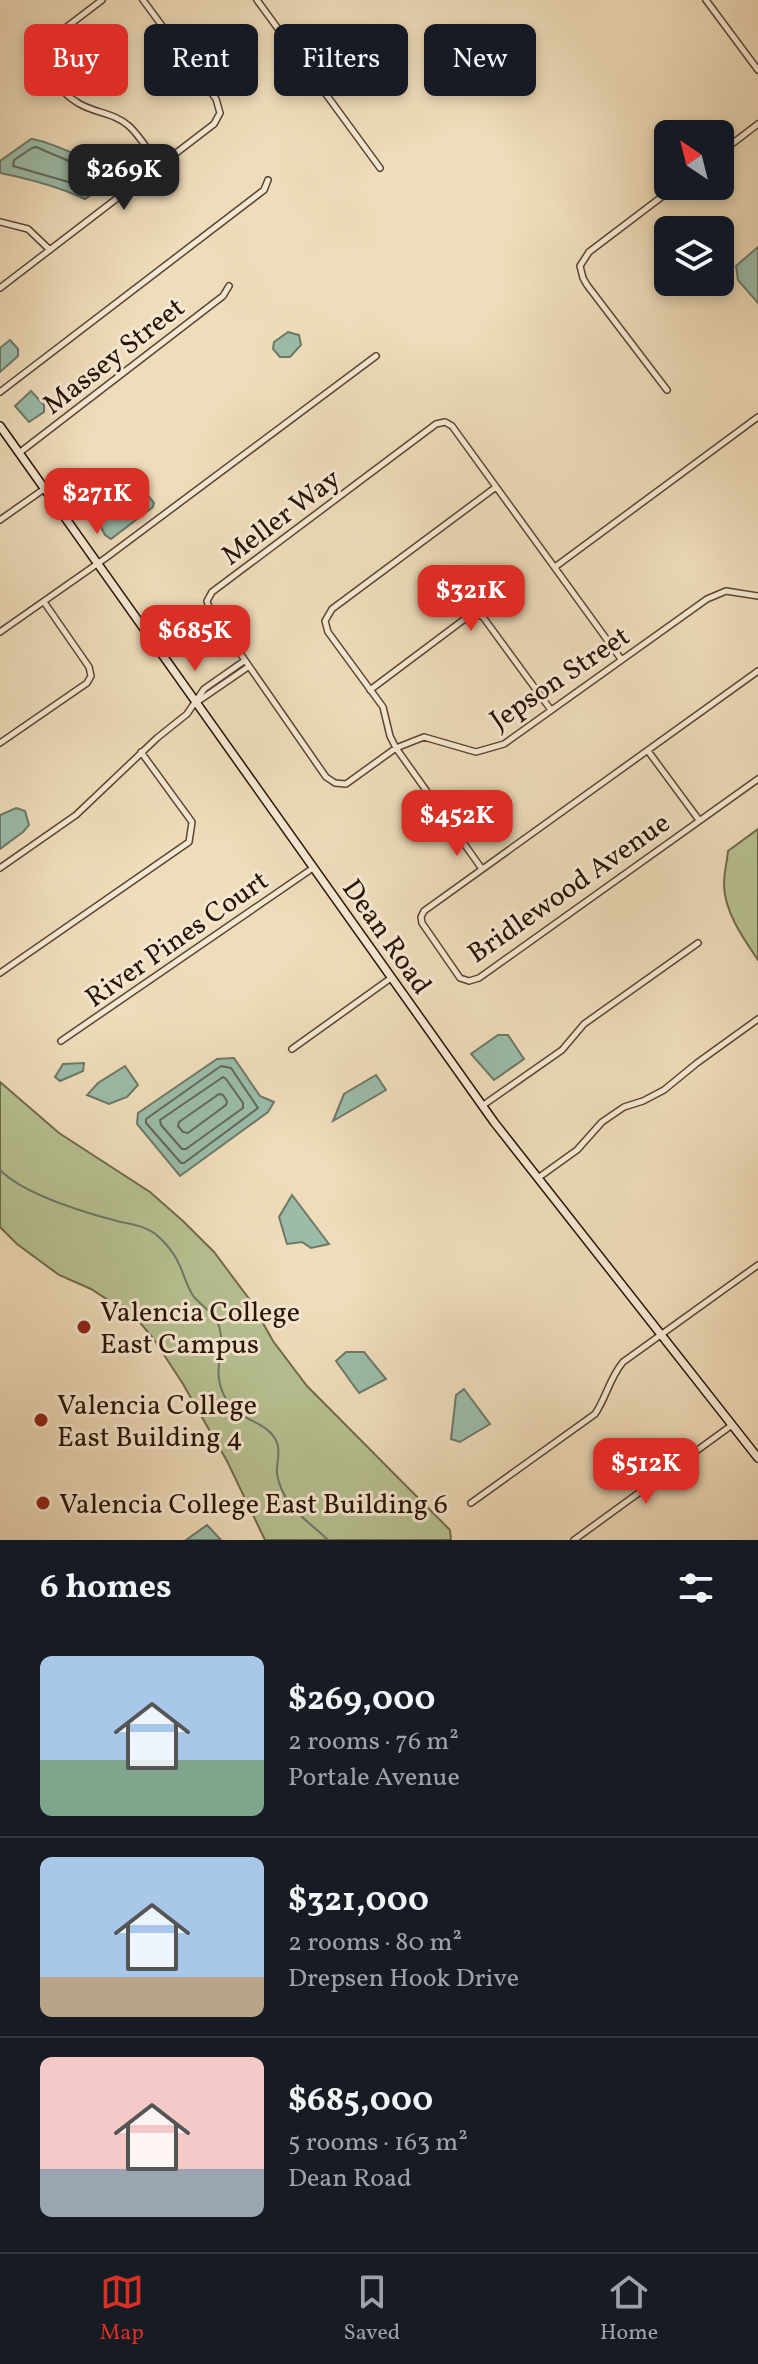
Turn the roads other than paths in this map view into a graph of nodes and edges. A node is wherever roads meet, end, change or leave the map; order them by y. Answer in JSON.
{"nodes":[{"id":1,"x":102,"y":0,"type":"edge"},
{"id":2,"x":143,"y":0,"type":"edge"},
{"id":3,"x":257,"y":0,"type":"edge"},
{"id":4,"x":706,"y":0,"type":"edge"},
{"id":5,"x":758,"y":70,"type":"edge"},
{"id":6,"x":758,"y":124,"type":"edge"},
{"id":7,"x":734,"y":142,"type":"edge"},
{"id":8,"x":160,"y":166,"type":"junction"},
{"id":9,"x":380,"y":168,"type":"dead end"},
{"id":10,"x":268,"y":180,"type":"dead end"},
{"id":11,"x":658,"y":200,"type":"edge"},
{"id":12,"x":0,"y":222,"type":"edge"},
{"id":13,"x":50,"y":250,"type":"junction"},
{"id":14,"x":229,"y":286,"type":"dead end"},
{"id":15,"x":0,"y":288,"type":"edge"},
{"id":16,"x":376,"y":356,"type":"dead end"},
{"id":17,"x":667,"y":390,"type":"dead end"},
{"id":18,"x":0,"y":392,"type":"edge"},
{"id":19,"x":758,"y":417,"type":"edge"},
{"id":20,"x":0,"y":426,"type":"edge"},
{"id":21,"x":19,"y":453,"type":"junction"},
{"id":22,"x":496,"y":487,"type":"junction"},
{"id":23,"x":44,"y":489,"type":"junction"},
{"id":24,"x":0,"y":520,"type":"edge"},
{"id":25,"x":97,"y":563,"type":"junction"},
{"id":26,"x":555,"y":567,"type":"junction"},
{"id":27,"x":758,"y":596,"type":"edge"},
{"id":28,"x":43,"y":601,"type":"junction"},
{"id":29,"x":0,"y":632,"type":"edge"},
{"id":30,"x":621,"y":659,"type":"junction"},
{"id":31,"x":246,"y":664,"type":"junction"},
{"id":32,"x":758,"y":671,"type":"edge"},
{"id":33,"x":370,"y":690,"type":"junction"},
{"id":34,"x":196,"y":703,"type":"junction"},
{"id":35,"x":551,"y":710,"type":"junction"},
{"id":36,"x":0,"y":743,"type":"edge"},
{"id":37,"x":396,"y":748,"type":"junction"},
{"id":38,"x":648,"y":751,"type":"junction"},
{"id":39,"x":141,"y":752,"type":"junction"},
{"id":40,"x":758,"y":779,"type":"edge"},
{"id":41,"x":335,"y":783,"type":"joint"},
{"id":42,"x":699,"y":820,"type":"junction"},
{"id":43,"x":0,"y":868,"type":"edge"},
{"id":44,"x":313,"y":868,"type":"junction"},
{"id":45,"x":482,"y":869,"type":"junction"},
{"id":46,"x":698,"y":943,"type":"dead end"},
{"id":47,"x":0,"y":973,"type":"edge"},
{"id":48,"x":391,"y":978,"type":"junction"},
{"id":49,"x":758,"y":1019,"type":"edge"},
{"id":50,"x":61,"y":1041,"type":"dead end"},
{"id":51,"x":292,"y":1049,"type":"dead end"},
{"id":52,"x":482,"y":1106,"type":"junction"},
{"id":53,"x":537,"y":1179,"type":"junction"},
{"id":54,"x":758,"y":1265,"type":"edge"},
{"id":55,"x":660,"y":1335,"type":"junction"},
{"id":56,"x":732,"y":1425,"type":"junction"},
{"id":57,"x":758,"y":1458,"type":"edge"},
{"id":58,"x":471,"y":1503,"type":"dead end"},
{"id":59,"x":574,"y":1540,"type":"edge"}],
"edges":[{"from":1,"to":8,"type":"street"},
{"from":2,"to":8,"type":"street"},
{"from":3,"to":9,"type":"street"},
{"from":4,"to":5,"type":"street"},
{"from":6,"to":7,"type":"street"},
{"from":8,"to":13,"type":"street"},
{"from":10,"to":18,"type":"street"},
{"from":11,"to":17,"type":"street"},
{"from":12,"to":13,"type":"street"},
{"from":13,"to":15,"type":"street"},
{"from":14,"to":21,"type":"street","name":"Massey Street"},
{"from":16,"to":25,"type":"street"},
{"from":19,"to":26,"type":"street"},
{"from":20,"to":21,"type":"main road","name":"Dean Road"},
{"from":21,"to":23,"type":"main road","name":"Dean Road"},
{"from":22,"to":26,"type":"street"},
{"from":22,"to":31,"type":"street","name":"Meller Way"},
{"from":22,"to":33,"type":"street"},
{"from":23,"to":24,"type":"street"},
{"from":23,"to":25,"type":"main road","name":"Dean Road"},
{"from":25,"to":28,"type":"street"},
{"from":25,"to":34,"type":"main road","name":"Dean Road"},
{"from":26,"to":30,"type":"street"},
{"from":27,"to":30,"type":"street","name":"Jepson Street"},
{"from":28,"to":29,"type":"street"},
{"from":28,"to":36,"type":"street"},
{"from":30,"to":35,"type":"street","name":"Jepson Street"},
{"from":31,"to":34,"type":"street"},
{"from":31,"to":41,"type":"street","name":"Meller Way"},
{"from":32,"to":38,"type":"street"},
{"from":33,"to":35,"type":"street"},
{"from":33,"to":37,"type":"street"},
{"from":34,"to":39,"type":"street"},
{"from":34,"to":44,"type":"main road","name":"Dean Road"},
{"from":35,"to":37,"type":"street","name":"Jepson Street"},
{"from":37,"to":41,"type":"street","name":"Jepson Street"},
{"from":37,"to":45,"type":"street"},
{"from":38,"to":42,"type":"street"},
{"from":38,"to":45,"type":"street"},
{"from":39,"to":43,"type":"street"},
{"from":39,"to":47,"type":"street"},
{"from":40,"to":42,"type":"street","name":"Bridlewood Avenue"},
{"from":42,"to":45,"type":"street","name":"Bridlewood Avenue"},
{"from":44,"to":48,"type":"main road","name":"Dean Road"},
{"from":44,"to":50,"type":"street","name":"River Pines Court"},
{"from":46,"to":52,"type":"street"},
{"from":48,"to":51,"type":"street"},
{"from":48,"to":52,"type":"main road","name":"Dean Road"},
{"from":49,"to":53,"type":"street"},
{"from":52,"to":53,"type":"main road","name":"Dean Road"},
{"from":53,"to":55,"type":"main road","name":"Dean Road"},
{"from":54,"to":55,"type":"street"},
{"from":55,"to":56,"type":"main road","name":"Dean Road"},
{"from":55,"to":58,"type":"street"},
{"from":56,"to":57,"type":"main road","name":"Dean Road"},
{"from":56,"to":59,"type":"street"}]}
